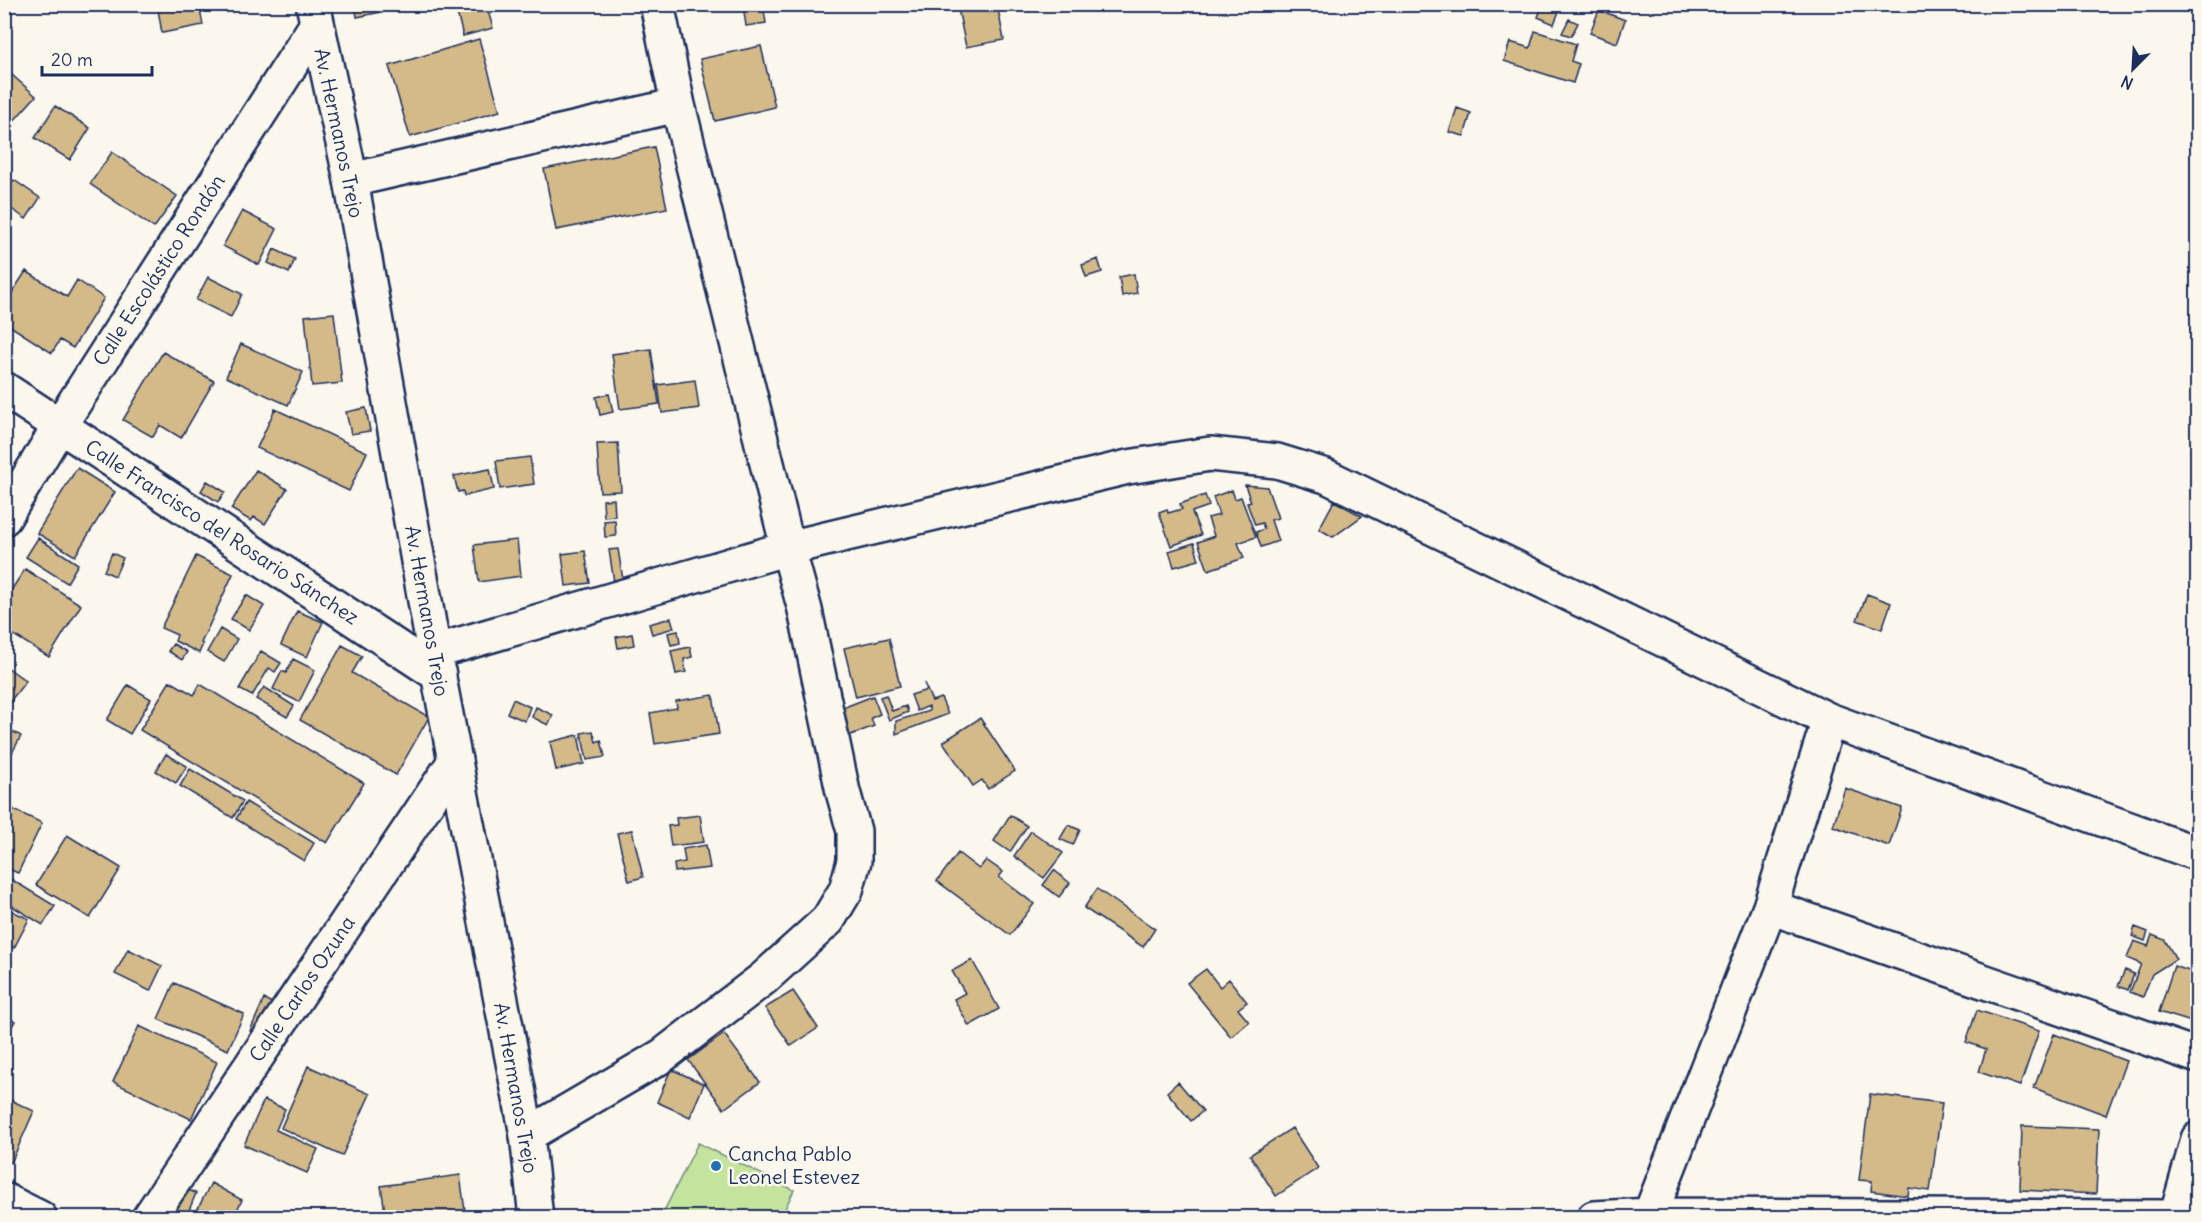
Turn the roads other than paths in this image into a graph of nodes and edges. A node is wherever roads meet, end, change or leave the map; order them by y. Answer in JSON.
{"nodes":[{"id":1,"x":657,"y":4,"type":"edge"},
{"id":2,"x":315,"y":14,"type":"edge"},
{"id":3,"x":678,"y":105,"type":"junction"},
{"id":4,"x":351,"y":180,"type":"junction"},
{"id":5,"x":4,"y":389,"type":"edge"},
{"id":6,"x":60,"y":425,"type":"junction"},
{"id":7,"x":4,"y":518,"type":"edge"},
{"id":8,"x":788,"y":549,"type":"junction"},
{"id":9,"x":436,"y":663,"type":"junction"},
{"id":10,"x":1830,"y":720,"type":"junction"},
{"id":11,"x":455,"y":760,"type":"junction"},
{"id":12,"x":2198,"y":854,"type":"edge"},
{"id":13,"x":1770,"y":907,"type":"junction"},
{"id":14,"x":2198,"y":1056,"type":"edge"},
{"id":15,"x":527,"y":1135,"type":"junction"},
{"id":16,"x":2198,"y":1139,"type":"edge"},
{"id":17,"x":4,"y":1200,"type":"edge"},
{"id":18,"x":1650,"y":1215,"type":"junction"},
{"id":19,"x":2176,"y":1217,"type":"edge"},
{"id":20,"x":40,"y":1218,"type":"edge"},
{"id":21,"x":149,"y":1218,"type":"edge"},
{"id":22,"x":536,"y":1218,"type":"edge"},
{"id":23,"x":1594,"y":1218,"type":"edge"}],
"edges":[{"from":1,"to":3,"type":"street"},
{"from":2,"to":4,"type":"street","name":"Av. Hermanos Trejo"},
{"from":2,"to":6,"type":"street","name":"Calle Escolástico Rondón"},
{"from":3,"to":4,"type":"street"},
{"from":3,"to":8,"type":"street"},
{"from":4,"to":9,"type":"street","name":"Av. Hermanos Trejo"},
{"from":5,"to":6,"type":"street","name":"Calle Francisco del Rosario Sánchez"},
{"from":6,"to":7,"type":"street","name":"Calle Escolástico Rondón"},
{"from":6,"to":9,"type":"street","name":"Calle Francisco del Rosario Sánchez"},
{"from":8,"to":9,"type":"street"},
{"from":8,"to":10,"type":"street"},
{"from":8,"to":15,"type":"street"},
{"from":9,"to":11,"type":"street","name":"Av. Hermanos Trejo"},
{"from":10,"to":12,"type":"street"},
{"from":10,"to":13,"type":"street"},
{"from":11,"to":15,"type":"street","name":"Av. Hermanos Trejo"},
{"from":11,"to":21,"type":"street","name":"Calle Carlos Ozuna"},
{"from":13,"to":14,"type":"street"},
{"from":13,"to":18,"type":"street"},
{"from":15,"to":22,"type":"street","name":"Av. Hermanos Trejo"},
{"from":16,"to":19,"type":"street"},
{"from":17,"to":20,"type":"street"},
{"from":18,"to":19,"type":"street"},
{"from":18,"to":23,"type":"street"}]}
